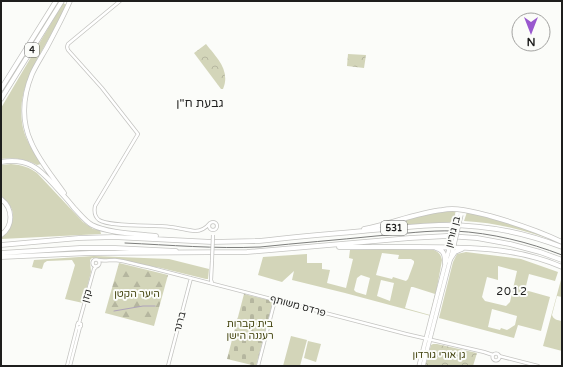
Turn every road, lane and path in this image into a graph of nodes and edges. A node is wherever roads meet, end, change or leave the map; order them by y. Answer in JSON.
{"nodes":[{"id":1,"x":56,"y":1,"type":"edge"},
{"id":2,"x":62,"y":1,"type":"edge"},
{"id":3,"x":70,"y":1,"type":"edge"},
{"id":4,"x":120,"y":1,"type":"edge"},
{"id":5,"x":1,"y":89,"type":"edge"},
{"id":6,"x":1,"y":99,"type":"edge"},
{"id":7,"x":1,"y":162,"type":"edge"},
{"id":8,"x":1,"y":199,"type":"edge"},
{"id":9,"x":461,"y":210,"type":"junction"},
{"id":10,"x":77,"y":211,"type":"junction"},
{"id":11,"x":210,"y":223,"type":"junction"},
{"id":12,"x":203,"y":229,"type":"junction"},
{"id":13,"x":210,"y":230,"type":"junction"},
{"id":14,"x":214,"y":230,"type":"junction"},
{"id":15,"x":1,"y":235,"type":"edge"},
{"id":16,"x":213,"y":235,"type":"junction"},
{"id":17,"x":296,"y":237,"type":"junction"},
{"id":18,"x":224,"y":242,"type":"junction"},
{"id":19,"x":562,"y":242,"type":"edge"},
{"id":20,"x":1,"y":245,"type":"edge"},
{"id":21,"x":452,"y":246,"type":"junction"},
{"id":22,"x":314,"y":247,"type":"junction"},
{"id":23,"x":426,"y":247,"type":"junction"},
{"id":24,"x":562,"y":247,"type":"edge"},
{"id":25,"x":474,"y":248,"type":"junction"},
{"id":26,"x":1,"y":253,"type":"edge"},
{"id":27,"x":218,"y":253,"type":"junction"},
{"id":28,"x":1,"y":257,"type":"edge"},
{"id":29,"x":98,"y":260,"type":"junction"},
{"id":30,"x":212,"y":260,"type":"junction"},
{"id":31,"x":562,"y":260,"type":"edge"},
{"id":32,"x":104,"y":261,"type":"junction"},
{"id":33,"x":447,"y":262,"type":"junction"},
{"id":34,"x":93,"y":266,"type":"junction"},
{"id":35,"x":98,"y":266,"type":"junction"},
{"id":36,"x":562,"y":267,"type":"edge"},
{"id":37,"x":94,"y":270,"type":"junction"},
{"id":38,"x":191,"y":278,"type":"junction"},
{"id":39,"x":205,"y":282,"type":"junction"},
{"id":40,"x":212,"y":284,"type":"junction"},
{"id":41,"x":275,"y":300,"type":"junction"},
{"id":42,"x":78,"y":327,"type":"junction"},
{"id":43,"x":427,"y":339,"type":"junction"},
{"id":44,"x":493,"y":355,"type":"junction"},
{"id":45,"x":499,"y":356,"type":"junction"},
{"id":46,"x":66,"y":366,"type":"edge"},
{"id":47,"x":70,"y":366,"type":"edge"},
{"id":48,"x":168,"y":366,"type":"edge"},
{"id":49,"x":258,"y":366,"type":"edge"},
{"id":50,"x":419,"y":366,"type":"edge"},
{"id":51,"x":422,"y":366,"type":"edge"},
{"id":52,"x":538,"y":366,"type":"edge"}],
"edges":[{"from":1,"to":5,"type":"highway","number":"4"},
{"from":2,"to":6,"type":"highway","number":"4"},
{"from":3,"to":10,"type":"highway"},
{"from":4,"to":12,"type":"street"},
{"from":7,"to":10,"type":"highway"},
{"from":8,"to":15,"type":"highway"},
{"from":9,"to":17,"type":"highway"},
{"from":9,"to":19,"type":"highway"},
{"from":9,"to":21,"type":"main road","name":"בן גוריון","bridge":true},
{"from":10,"to":18,"type":"highway"},
{"from":11,"to":12,"type":"street"},
{"from":11,"to":13,"type":"street"},
{"from":11,"to":14,"type":"street"},
{"from":12,"to":13,"type":"street"},
{"from":13,"to":14,"type":"street"},
{"from":13,"to":16,"type":"street"},
{"from":14,"to":16,"type":"street"},
{"from":16,"to":30,"type":"street","bridge":true},
{"from":17,"to":18,"type":"highway","number":"531"},
{"from":17,"to":24,"type":"highway","number":"531"},
{"from":18,"to":20,"type":"highway","number":"531"},
{"from":21,"to":23,"type":"highway"},
{"from":21,"to":25,"type":"highway"},
{"from":21,"to":33,"type":"main road","name":"בן גוריון"},
{"from":22,"to":23,"type":"highway"},
{"from":22,"to":27,"type":"highway","number":"531"},
{"from":22,"to":31,"type":"highway","number":"531"},
{"from":23,"to":33,"type":"highway"},
{"from":25,"to":33,"type":"highway"},
{"from":25,"to":36,"type":"highway"},
{"from":26,"to":27,"type":"highway","number":"531"},
{"from":27,"to":28,"type":"highway"},
{"from":29,"to":32,"type":"street","name":"פרדס משותף"},
{"from":29,"to":34,"type":"street"},
{"from":29,"to":35,"type":"street"},
{"from":30,"to":39,"type":"street"},
{"from":30,"to":40,"type":"street"},
{"from":32,"to":35,"type":"street"},
{"from":32,"to":38,"type":"street","name":"פרדס משותף"},
{"from":33,"to":43,"type":"main road","name":"בן גוריון"},
{"from":34,"to":35,"type":"street"},
{"from":34,"to":37,"type":"street","name":"קזן"},
{"from":35,"to":37,"type":"street","name":"קזן"},
{"from":37,"to":42,"type":"street","name":"קזן"},
{"from":38,"to":39,"type":"street","name":"פרדס משותף"},
{"from":38,"to":48,"type":"street","name":"ברנר"},
{"from":39,"to":40,"type":"street","name":"פרדס משותף"},
{"from":40,"to":41,"type":"street","name":"פרדס משותף"},
{"from":41,"to":43,"type":"street","name":"פרדס משותף"},
{"from":41,"to":49,"type":"street"},
{"from":42,"to":46,"type":"street"},
{"from":42,"to":47,"type":"street"},
{"from":43,"to":44,"type":"street","name":"פרדס משותף"},
{"from":43,"to":50,"type":"main road","name":"בן גוריון"},
{"from":43,"to":51,"type":"main road","name":"בן גוריון"},
{"from":44,"to":45,"type":"street"},
{"from":44,"to":45,"type":"street"},
{"from":45,"to":52,"type":"street"}]}
